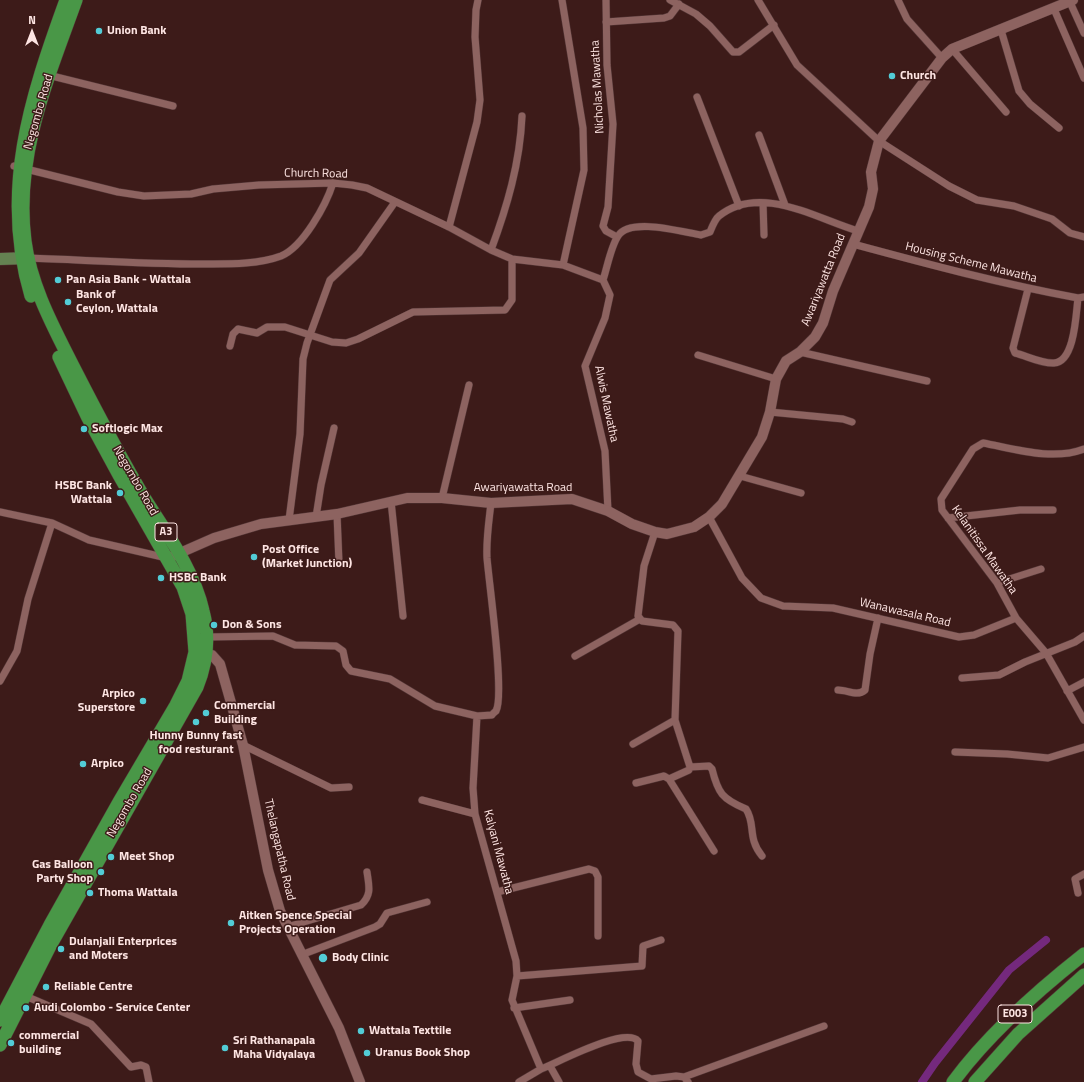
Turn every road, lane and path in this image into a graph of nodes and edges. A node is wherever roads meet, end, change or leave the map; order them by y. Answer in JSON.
{"nodes":[{"id":1,"x":66,"y":0,"type":"edge"},
{"id":2,"x":76,"y":0,"type":"edge"},
{"id":3,"x":478,"y":0,"type":"edge"},
{"id":4,"x":562,"y":0,"type":"edge"},
{"id":5,"x":606,"y":0,"type":"edge"},
{"id":6,"x":670,"y":0,"type":"edge"},
{"id":7,"x":758,"y":0,"type":"edge"},
{"id":8,"x":898,"y":0,"type":"edge"},
{"id":9,"x":1071,"y":1,"type":"edge"},
{"id":10,"x":679,"y":4,"type":"junction"},
{"id":11,"x":1054,"y":9,"type":"junction"},
{"id":12,"x":606,"y":22,"type":"junction"},
{"id":13,"x":774,"y":25,"type":"junction"},
{"id":14,"x":1001,"y":30,"type":"junction"},
{"id":15,"x":1084,"y":33,"type":"edge"},
{"id":16,"x":952,"y":49,"type":"junction"},
{"id":17,"x":942,"y":58,"type":"junction"},
{"id":18,"x":45,"y":74,"type":"junction"},
{"id":19,"x":1084,"y":78,"type":"edge"},
{"id":20,"x":697,"y":98,"type":"dead end"},
{"id":21,"x":173,"y":106,"type":"dead end"},
{"id":22,"x":1006,"y":112,"type":"dead end"},
{"id":23,"x":522,"y":116,"type":"dead end"},
{"id":24,"x":1059,"y":128,"type":"dead end"},
{"id":25,"x":759,"y":135,"type":"dead end"},
{"id":26,"x":880,"y":141,"type":"junction"},
{"id":27,"x":19,"y":167,"type":"junction"},
{"id":28,"x":333,"y":183,"type":"junction"},
{"id":29,"x":395,"y":202,"type":"junction"},
{"id":30,"x":763,"y":203,"type":"junction"},
{"id":31,"x":785,"y":205,"type":"junction"},
{"id":32,"x":739,"y":206,"type":"junction"},
{"id":33,"x":449,"y":227,"type":"junction"},
{"id":34,"x":858,"y":231,"type":"junction"},
{"id":35,"x":764,"y":235,"type":"dead end"},
{"id":36,"x":617,"y":237,"type":"junction"},
{"id":37,"x":1084,"y":237,"type":"edge"},
{"id":38,"x":853,"y":244,"type":"junction"},
{"id":39,"x":491,"y":250,"type":"junction"},
{"id":40,"x":0,"y":259,"type":"edge"},
{"id":41,"x":23,"y":259,"type":"junction"},
{"id":42,"x":512,"y":259,"type":"junction"},
{"id":43,"x":563,"y":265,"type":"junction"},
{"id":44,"x":603,"y":280,"type":"junction"},
{"id":45,"x":1028,"y":289,"type":"junction"},
{"id":46,"x":1081,"y":297,"type":"edge"},
{"id":47,"x":310,"y":334,"type":"junction"},
{"id":48,"x":230,"y":346,"type":"dead end"},
{"id":49,"x":800,"y":352,"type":"junction"},
{"id":50,"x":698,"y":354,"type":"dead end"},
{"id":51,"x":776,"y":379,"type":"junction"},
{"id":52,"x":927,"y":381,"type":"dead end"},
{"id":53,"x":469,"y":385,"type":"dead end"},
{"id":54,"x":770,"y":412,"type":"junction"},
{"id":55,"x":852,"y":422,"type":"dead end"},
{"id":56,"x":334,"y":428,"type":"dead end"},
{"id":57,"x":1084,"y":449,"type":"edge"},
{"id":58,"x":740,"y":476,"type":"junction"},
{"id":59,"x":801,"y":493,"type":"dead end"},
{"id":60,"x":442,"y":498,"type":"junction"},
{"id":61,"x":391,"y":501,"type":"junction"},
{"id":62,"x":491,"y":503,"type":"junction"},
{"id":63,"x":1053,"y":510,"type":"dead end"},
{"id":64,"x":608,"y":511,"type":"junction"},
{"id":65,"x":0,"y":512,"type":"edge"},
{"id":66,"x":337,"y":514,"type":"junction"},
{"id":67,"x":316,"y":517,"type":"junction"},
{"id":68,"x":709,"y":517,"type":"junction"},
{"id":69,"x":948,"y":518,"type":"junction"},
{"id":70,"x":289,"y":520,"type":"junction"},
{"id":71,"x":52,"y":523,"type":"junction"},
{"id":72,"x":654,"y":532,"type":"junction"},
{"id":73,"x":173,"y":556,"type":"junction"},
{"id":74,"x":339,"y":563,"type":"dead end"},
{"id":75,"x":1041,"y":569,"type":"dead end"},
{"id":76,"x":997,"y":583,"type":"junction"},
{"id":77,"x":403,"y":616,"type":"dead end"},
{"id":78,"x":878,"y":618,"type":"junction"},
{"id":79,"x":1016,"y":618,"type":"junction"},
{"id":80,"x":640,"y":619,"type":"junction"},
{"id":81,"x":1084,"y":636,"type":"edge"},
{"id":82,"x":207,"y":637,"type":"junction"},
{"id":83,"x":201,"y":653,"type":"junction"},
{"id":84,"x":1046,"y":653,"type":"junction"},
{"id":85,"x":575,"y":656,"type":"dead end"},
{"id":86,"x":962,"y":678,"type":"dead end"},
{"id":87,"x":0,"y":681,"type":"edge"},
{"id":88,"x":1084,"y":682,"type":"edge"},
{"id":89,"x":838,"y":690,"type":"dead end"},
{"id":90,"x":1067,"y":691,"type":"junction"},
{"id":91,"x":477,"y":716,"type":"junction"},
{"id":92,"x":675,"y":720,"type":"junction"},
{"id":93,"x":1084,"y":720,"type":"edge"},
{"id":94,"x":633,"y":744,"type":"dead end"},
{"id":95,"x":243,"y":745,"type":"junction"},
{"id":96,"x":1084,"y":747,"type":"edge"},
{"id":97,"x":955,"y":752,"type":"dead end"},
{"id":98,"x":690,"y":767,"type":"junction"},
{"id":99,"x":669,"y":779,"type":"junction"},
{"id":100,"x":636,"y":784,"type":"dead end"},
{"id":101,"x":349,"y":787,"type":"dead end"},
{"id":102,"x":422,"y":800,"type":"dead end"},
{"id":103,"x":475,"y":814,"type":"junction"},
{"id":104,"x":714,"y":851,"type":"dead end"},
{"id":105,"x":762,"y":856,"type":"dead end"},
{"id":106,"x":367,"y":872,"type":"dead end"},
{"id":107,"x":1084,"y":874,"type":"edge"},
{"id":108,"x":497,"y":892,"type":"junction"},
{"id":109,"x":1078,"y":893,"type":"dead end"},
{"id":110,"x":427,"y":902,"type":"dead end"},
{"id":111,"x":287,"y":927,"type":"junction"},
{"id":112,"x":598,"y":936,"type":"dead end"},
{"id":113,"x":661,"y":940,"type":"dead end"},
{"id":114,"x":1084,"y":954,"type":"edge"},
{"id":115,"x":301,"y":955,"type":"junction"},
{"id":116,"x":1084,"y":975,"type":"edge"},
{"id":117,"x":517,"y":976,"type":"junction"},
{"id":118,"x":19,"y":992,"type":"junction"},
{"id":119,"x":570,"y":1000,"type":"dead end"},
{"id":120,"x":514,"y":1008,"type":"junction"},
{"id":121,"x":0,"y":1020,"type":"edge"},
{"id":122,"x":824,"y":1026,"type":"dead end"},
{"id":123,"x":0,"y":1044,"type":"edge"},
{"id":124,"x":550,"y":1066,"type":"junction"},
{"id":125,"x":541,"y":1069,"type":"junction"},
{"id":126,"x":686,"y":1080,"type":"edge"},
{"id":127,"x":149,"y":1082,"type":"edge"},
{"id":128,"x":360,"y":1082,"type":"edge"},
{"id":129,"x":519,"y":1082,"type":"edge"},
{"id":130,"x":559,"y":1082,"type":"edge"},
{"id":131,"x":953,"y":1082,"type":"edge"},
{"id":132,"x":974,"y":1082,"type":"edge"}],
"edges":[{"from":1,"to":18,"type":"highway","name":"Negombo Road","number":"A3"},
{"from":2,"to":18,"type":"highway","name":"Negombo Road","number":"A3"},
{"from":3,"to":33,"type":"street"},
{"from":4,"to":43,"type":"street"},
{"from":5,"to":12,"type":"street","name":"Nicholas Mawatha"},
{"from":6,"to":10,"type":"street"},
{"from":7,"to":13,"type":"street"},
{"from":8,"to":17,"type":"street"},
{"from":9,"to":11,"type":"street","name":"Awariyawatta Road"},
{"from":9,"to":15,"type":"street"},
{"from":10,"to":12,"type":"street"},
{"from":10,"to":13,"type":"street"},
{"from":11,"to":14,"type":"street","name":"Awariyawatta Road"},
{"from":11,"to":19,"type":"street"},
{"from":12,"to":36,"type":"street","name":"Nicholas Mawatha"},
{"from":13,"to":26,"type":"street"},
{"from":14,"to":16,"type":"street","name":"Awariyawatta Road"},
{"from":14,"to":24,"type":"street"},
{"from":16,"to":17,"type":"street","name":"Awariyawatta Road"},
{"from":16,"to":22,"type":"street"},
{"from":17,"to":26,"type":"street","name":"Awariyawatta Road"},
{"from":18,"to":21,"type":"street"},
{"from":18,"to":27,"type":"highway","name":"Negombo Road","number":"A3"},
{"from":20,"to":32,"type":"street"},
{"from":23,"to":39,"type":"street"},
{"from":25,"to":31,"type":"street"},
{"from":26,"to":34,"type":"street","name":"Awariyawatta Road"},
{"from":26,"to":37,"type":"street"},
{"from":27,"to":28,"type":"street","name":"Church Road"},
{"from":27,"to":41,"type":"highway","name":"Negombo Road","number":"A3"},
{"from":28,"to":29,"type":"street","name":"Church Road"},
{"from":28,"to":41,"type":"street"},
{"from":29,"to":33,"type":"street","name":"Church Road"},
{"from":29,"to":47,"type":"street"},
{"from":30,"to":31,"type":"street"},
{"from":30,"to":32,"type":"street"},
{"from":30,"to":35,"type":"street"},
{"from":31,"to":34,"type":"street"},
{"from":32,"to":36,"type":"street"},
{"from":33,"to":39,"type":"street","name":"Church Road"},
{"from":34,"to":38,"type":"street","name":"Awariyawatta Road"},
{"from":36,"to":44,"type":"street"},
{"from":38,"to":45,"type":"street","name":"Housing Scheme Mawatha"},
{"from":38,"to":49,"type":"street","name":"Awariyawatta Road"},
{"from":39,"to":42,"type":"street","name":"Church Road"},
{"from":40,"to":41,"type":"main road"},
{"from":41,"to":73,"type":"highway","name":"Negombo Road","number":"A3"},
{"from":42,"to":43,"type":"street","name":"Church Road"},
{"from":42,"to":47,"type":"street"},
{"from":43,"to":44,"type":"street","name":"Church Road"},
{"from":44,"to":64,"type":"street","name":"Alwis Mawatha"},
{"from":45,"to":46,"type":"street","name":"Housing Scheme Mawatha"},
{"from":45,"to":46,"type":"street"},
{"from":47,"to":48,"type":"street"},
{"from":47,"to":70,"type":"street"},
{"from":49,"to":51,"type":"street","name":"Awariyawatta Road"},
{"from":49,"to":52,"type":"street"},
{"from":50,"to":51,"type":"street"},
{"from":51,"to":54,"type":"street","name":"Awariyawatta Road"},
{"from":53,"to":60,"type":"street"},
{"from":54,"to":55,"type":"street"},
{"from":54,"to":58,"type":"street","name":"Awariyawatta Road"},
{"from":56,"to":67,"type":"street"},
{"from":57,"to":69,"type":"street","name":"Kelanitissa Mawatha"},
{"from":58,"to":59,"type":"street"},
{"from":58,"to":68,"type":"street","name":"Awariyawatta Road"},
{"from":60,"to":61,"type":"street","name":"Awariyawatta Road"},
{"from":60,"to":62,"type":"street","name":"Awariyawatta Road"},
{"from":61,"to":66,"type":"street","name":"Awariyawatta Road"},
{"from":61,"to":77,"type":"street"},
{"from":62,"to":64,"type":"street","name":"Awariyawatta Road"},
{"from":62,"to":91,"type":"street"},
{"from":63,"to":69,"type":"street"},
{"from":64,"to":72,"type":"street","name":"Awariyawatta Road"},
{"from":65,"to":71,"type":"street"},
{"from":66,"to":67,"type":"street","name":"Awariyawatta Road"},
{"from":66,"to":74,"type":"street"},
{"from":67,"to":70,"type":"street","name":"Awariyawatta Road"},
{"from":68,"to":72,"type":"street","name":"Awariyawatta Road"},
{"from":68,"to":78,"type":"street","name":"Wanawasala Road"},
{"from":69,"to":76,"type":"street","name":"Kelanitissa Mawatha"},
{"from":70,"to":73,"type":"street","name":"Awariyawatta Road"},
{"from":71,"to":73,"type":"street"},
{"from":71,"to":87,"type":"street"},
{"from":72,"to":80,"type":"street"},
{"from":73,"to":82,"type":"highway","name":"Negombo Road","number":"A3"},
{"from":73,"to":83,"type":"highway","name":"Negombo Road","number":"A3"},
{"from":75,"to":76,"type":"street"},
{"from":76,"to":79,"type":"street","name":"Kelanitissa Mawatha"},
{"from":78,"to":79,"type":"street","name":"Wanawasala Road"},
{"from":78,"to":89,"type":"street"},
{"from":79,"to":84,"type":"street"},
{"from":80,"to":85,"type":"street"},
{"from":80,"to":92,"type":"street"},
{"from":81,"to":84,"type":"street"},
{"from":82,"to":83,"type":"highway","name":"Negombo Road","number":"A3"},
{"from":82,"to":91,"type":"street"},
{"from":83,"to":95,"type":"street","name":"Thelangapatha Road"},
{"from":83,"to":118,"type":"highway","name":"Negombo Road","number":"A3"},
{"from":84,"to":86,"type":"street"},
{"from":84,"to":90,"type":"street"},
{"from":88,"to":90,"type":"street"},
{"from":90,"to":93,"type":"street"},
{"from":91,"to":103,"type":"street","name":"Kalyani Mawatha"},
{"from":92,"to":94,"type":"street"},
{"from":92,"to":98,"type":"street"},
{"from":95,"to":101,"type":"street"},
{"from":95,"to":111,"type":"street","name":"Thelangapatha Road"},
{"from":96,"to":97,"type":"street"},
{"from":98,"to":99,"type":"street"},
{"from":98,"to":105,"type":"street"},
{"from":99,"to":100,"type":"street"},
{"from":99,"to":104,"type":"street"},
{"from":102,"to":103,"type":"street"},
{"from":103,"to":108,"type":"street","name":"Kalyani Mawatha"},
{"from":106,"to":111,"type":"street"},
{"from":107,"to":109,"type":"street"},
{"from":108,"to":112,"type":"street"},
{"from":108,"to":117,"type":"street","name":"Kalyani Mawatha"},
{"from":110,"to":115,"type":"street"},
{"from":111,"to":115,"type":"street","name":"Thelangapatha Road"},
{"from":113,"to":117,"type":"street"},
{"from":114,"to":131,"type":"highway","number":"E003"},
{"from":115,"to":128,"type":"street","name":"Thelangapatha Road"},
{"from":116,"to":132,"type":"highway","number":"E003"},
{"from":117,"to":120,"type":"street","name":"Kalyani Mawatha"},
{"from":118,"to":121,"type":"highway","name":"Negombo Road","number":"A3"},
{"from":118,"to":123,"type":"highway","name":"Negombo Road","number":"A3"},
{"from":118,"to":127,"type":"street"},
{"from":119,"to":120,"type":"street"},
{"from":120,"to":125,"type":"street","name":"Kalyani Mawatha"},
{"from":122,"to":126,"type":"street"},
{"from":124,"to":125,"type":"street"},
{"from":124,"to":126,"type":"street"},
{"from":124,"to":130,"type":"street"},
{"from":125,"to":129,"type":"street"}]}
